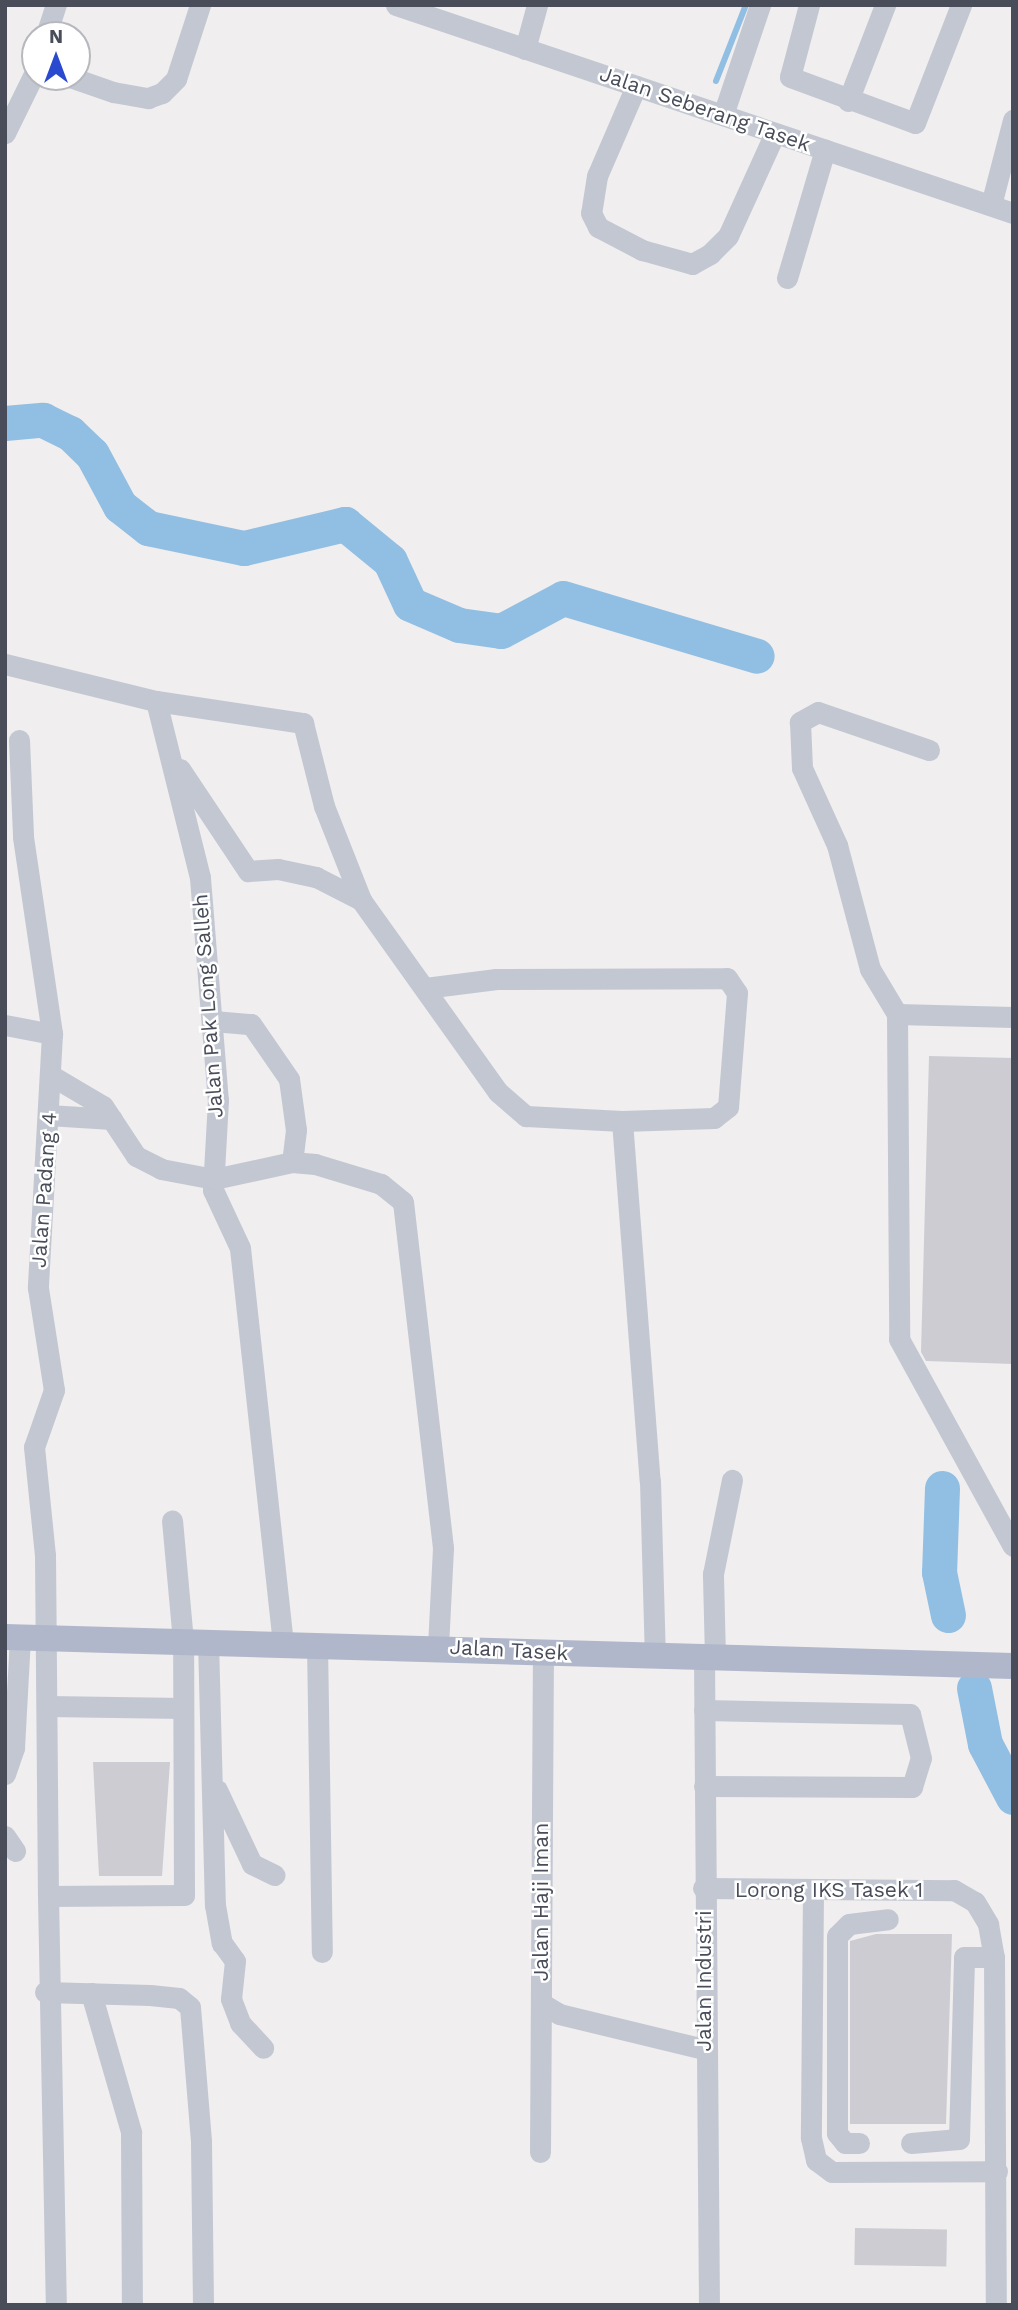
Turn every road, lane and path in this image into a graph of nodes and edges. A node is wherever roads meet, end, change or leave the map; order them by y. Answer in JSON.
{"nodes":[{"id":1,"x":200,"y":5,"type":"edge"},
{"id":2,"x":397,"y":5,"type":"edge"},
{"id":3,"x":537,"y":5,"type":"edge"},
{"id":4,"x":760,"y":5,"type":"edge"},
{"id":5,"x":809,"y":5,"type":"edge"},
{"id":6,"x":885,"y":5,"type":"edge"},
{"id":7,"x":961,"y":5,"type":"edge"},
{"id":8,"x":525,"y":49,"type":"junction"},
{"id":9,"x":91,"y":83,"type":"edge"},
{"id":10,"x":636,"y":86,"type":"junction"},
{"id":11,"x":26,"y":91,"type":"edge"},
{"id":12,"x":848,"y":101,"type":"junction"},
{"id":13,"x":723,"y":115,"type":"junction"},
{"id":14,"x":1013,"y":120,"type":"edge"},
{"id":15,"x":5,"y":133,"type":"edge"},
{"id":16,"x":775,"y":133,"type":"junction"},
{"id":17,"x":825,"y":150,"type":"junction"},
{"id":18,"x":991,"y":205,"type":"junction"},
{"id":19,"x":1013,"y":213,"type":"edge"},
{"id":20,"x":787,"y":278,"type":"dead end"},
{"id":21,"x":5,"y":664,"type":"edge"},
{"id":22,"x":156,"y":701,"type":"junction"},
{"id":23,"x":19,"y":740,"type":"dead end"},
{"id":24,"x":929,"y":750,"type":"dead end"},
{"id":25,"x":176,"y":764,"type":"junction"},
{"id":26,"x":361,"y":900,"type":"junction"},
{"id":27,"x":425,"y":988,"type":"junction"},
{"id":28,"x":897,"y":1014,"type":"junction"},
{"id":29,"x":1013,"y":1017,"type":"edge"},
{"id":30,"x":213,"y":1021,"type":"junction"},
{"id":31,"x":5,"y":1025,"type":"edge"},
{"id":32,"x":51,"y":1034,"type":"junction"},
{"id":33,"x":52,"y":1076,"type":"junction"},
{"id":34,"x":48,"y":1115,"type":"junction"},
{"id":35,"x":112,"y":1119,"type":"junction"},
{"id":36,"x":622,"y":1121,"type":"junction"},
{"id":37,"x":292,"y":1162,"type":"junction"},
{"id":38,"x":214,"y":1179,"type":"junction"},
{"id":39,"x":732,"y":1479,"type":"dead end"},
{"id":40,"x":172,"y":1520,"type":"dead end"},
{"id":41,"x":1013,"y":1546,"type":"edge"},
{"id":42,"x":24,"y":1638,"type":"edge"},
{"id":43,"x":196,"y":1641,"type":"junction"},
{"id":44,"x":283,"y":1643,"type":"junction"},
{"id":45,"x":317,"y":1644,"type":"junction"},
{"id":46,"x":438,"y":1647,"type":"junction"},
{"id":47,"x":543,"y":1652,"type":"junction"},
{"id":48,"x":655,"y":1656,"type":"junction"},
{"id":49,"x":709,"y":1658,"type":"junction"},
{"id":50,"x":1013,"y":1666,"type":"edge"},
{"id":51,"x":47,"y":1706,"type":"junction"},
{"id":52,"x":183,"y":1709,"type":"junction"},
{"id":53,"x":704,"y":1710,"type":"junction"},
{"id":54,"x":5,"y":1774,"type":"edge"},
{"id":55,"x":212,"y":1779,"type":"junction"},
{"id":56,"x":704,"y":1786,"type":"junction"},
{"id":57,"x":275,"y":1875,"type":"dead end"},
{"id":58,"x":703,"y":1888,"type":"junction"},
{"id":59,"x":813,"y":1891,"type":"junction"},
{"id":60,"x":48,"y":1896,"type":"junction"},
{"id":61,"x":888,"y":1919,"type":"dead end"},
{"id":62,"x":321,"y":1952,"type":"dead end"},
{"id":63,"x":995,"y":1957,"type":"junction"},
{"id":64,"x":45,"y":1993,"type":"junction"},
{"id":65,"x":91,"y":1993,"type":"junction"},
{"id":66,"x":541,"y":2003,"type":"junction"},
{"id":67,"x":997,"y":2027,"type":"junction"},
{"id":68,"x":964,"y":2028,"type":"junction"},
{"id":69,"x":262,"y":2048,"type":"dead end"},
{"id":70,"x":704,"y":2049,"type":"junction"},
{"id":71,"x":837,"y":2078,"type":"junction"},
{"id":72,"x":810,"y":2080,"type":"junction"},
{"id":73,"x":963,"y":2118,"type":"junction"},
{"id":74,"x":996,"y":2118,"type":"junction"},
{"id":75,"x":859,"y":2143,"type":"dead end"},
{"id":76,"x":911,"y":2143,"type":"dead end"},
{"id":77,"x":540,"y":2152,"type":"dead end"},
{"id":78,"x":997,"y":2171,"type":"junction"},
{"id":79,"x":133,"y":2303,"type":"edge"},
{"id":80,"x":57,"y":2305,"type":"edge"},
{"id":81,"x":203,"y":2305,"type":"edge"},
{"id":82,"x":709,"y":2305,"type":"edge"},
{"id":83,"x":996,"y":2305,"type":"edge"}],
"edges":[{"from":1,"to":9,"type":"street"},
{"from":2,"to":8,"type":"street","name":"Jalan Seberang Tasek"},
{"from":3,"to":8,"type":"street"},
{"from":4,"to":13,"type":"street"},
{"from":5,"to":12,"type":"street"},
{"from":6,"to":12,"type":"street"},
{"from":7,"to":12,"type":"street"},
{"from":8,"to":10,"type":"street","name":"Jalan Seberang Tasek"},
{"from":10,"to":13,"type":"street","name":"Jalan Seberang Tasek"},
{"from":10,"to":16,"type":"street"},
{"from":11,"to":15,"type":"street"},
{"from":13,"to":16,"type":"street","name":"Jalan Seberang Tasek"},
{"from":14,"to":18,"type":"street"},
{"from":16,"to":17,"type":"street","name":"Jalan Seberang Tasek"},
{"from":17,"to":18,"type":"street","name":"Jalan Seberang Tasek"},
{"from":17,"to":20,"type":"street"},
{"from":18,"to":19,"type":"street","name":"Jalan Seberang Tasek"},
{"from":21,"to":22,"type":"street"},
{"from":22,"to":25,"type":"street","name":"Jalan Pak Long Salleh"},
{"from":22,"to":26,"type":"street"},
{"from":23,"to":32,"type":"street","name":"Jalan Padang 4"},
{"from":24,"to":28,"type":"street"},
{"from":25,"to":26,"type":"street"},
{"from":25,"to":30,"type":"street","name":"Jalan Pak Long Salleh"},
{"from":26,"to":27,"type":"street"},
{"from":27,"to":36,"type":"street"},
{"from":27,"to":36,"type":"street"},
{"from":28,"to":29,"type":"street"},
{"from":28,"to":41,"type":"street"},
{"from":30,"to":37,"type":"street"},
{"from":30,"to":38,"type":"street","name":"Jalan Pak Long Salleh"},
{"from":31,"to":32,"type":"street"},
{"from":32,"to":33,"type":"street","name":"Jalan Padang 4"},
{"from":33,"to":34,"type":"street","name":"Jalan Padang 4"},
{"from":33,"to":35,"type":"street"},
{"from":34,"to":35,"type":"street"},
{"from":34,"to":42,"type":"street","name":"Jalan Padang 4"},
{"from":35,"to":38,"type":"street"},
{"from":36,"to":48,"type":"street"},
{"from":37,"to":38,"type":"street"},
{"from":37,"to":46,"type":"street"},
{"from":38,"to":44,"type":"street","name":"Jalan Pak Long Salleh"},
{"from":39,"to":49,"type":"street","name":"Jalan Industri"},
{"from":40,"to":43,"type":"street"},
{"from":42,"to":43,"type":"main road","name":"Jalan Tasek"},
{"from":42,"to":51,"type":"street"},
{"from":42,"to":54,"type":"street"},
{"from":43,"to":44,"type":"main road","name":"Jalan Tasek"},
{"from":43,"to":52,"type":"street"},
{"from":43,"to":55,"type":"street"},
{"from":44,"to":45,"type":"main road","name":"Jalan Tasek"},
{"from":45,"to":46,"type":"main road","name":"Jalan Tasek"},
{"from":45,"to":62,"type":"street"},
{"from":46,"to":47,"type":"main road","name":"Jalan Tasek"},
{"from":47,"to":48,"type":"main road","name":"Jalan Tasek"},
{"from":47,"to":66,"type":"street","name":"Jalan Haji Iman"},
{"from":48,"to":49,"type":"main road","name":"Jalan Tasek"},
{"from":49,"to":50,"type":"main road","name":"Jalan Tasek"},
{"from":49,"to":53,"type":"street","name":"Jalan Industri"},
{"from":51,"to":52,"type":"street"},
{"from":51,"to":60,"type":"street"},
{"from":52,"to":60,"type":"street"},
{"from":53,"to":56,"type":"street","name":"Jalan Industri"},
{"from":53,"to":56,"type":"street"},
{"from":55,"to":57,"type":"street"},
{"from":55,"to":69,"type":"street"},
{"from":56,"to":58,"type":"street","name":"Jalan Industri"},
{"from":58,"to":59,"type":"street","name":"Lorong IKS Tasek 1"},
{"from":58,"to":70,"type":"street","name":"Jalan Industri"},
{"from":59,"to":63,"type":"street","name":"Lorong IKS Tasek 1"},
{"from":59,"to":72,"type":"street"},
{"from":60,"to":64,"type":"street"},
{"from":61,"to":71,"type":"street"},
{"from":63,"to":67,"type":"street"},
{"from":63,"to":68,"type":"street"},
{"from":64,"to":65,"type":"street"},
{"from":64,"to":80,"type":"street"},
{"from":65,"to":79,"type":"street"},
{"from":65,"to":81,"type":"street"},
{"from":66,"to":70,"type":"street"},
{"from":66,"to":77,"type":"street","name":"Jalan Haji Iman"},
{"from":67,"to":68,"type":"street"},
{"from":67,"to":74,"type":"street"},
{"from":68,"to":73,"type":"street"},
{"from":70,"to":82,"type":"street","name":"Jalan Industri"},
{"from":71,"to":72,"type":"street"},
{"from":71,"to":75,"type":"street"},
{"from":72,"to":78,"type":"street"},
{"from":73,"to":74,"type":"street"},
{"from":73,"to":76,"type":"street"},
{"from":74,"to":78,"type":"street"},
{"from":78,"to":83,"type":"street"}]}
